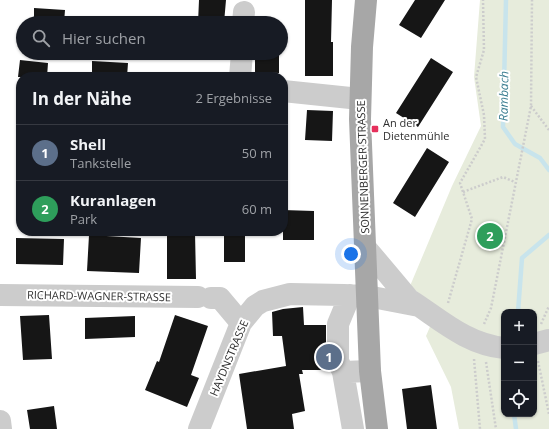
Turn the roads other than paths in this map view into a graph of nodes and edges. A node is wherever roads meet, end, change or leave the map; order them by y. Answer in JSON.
{"nodes":[{"id":1,"x":366,"y":0,"type":"edge"},
{"id":2,"x":241,"y":60,"type":"edge"},
{"id":3,"x":240,"y":72,"type":"edge"},
{"id":4,"x":288,"y":92,"type":"edge"},
{"id":5,"x":360,"y":99,"type":"junction"},
{"id":6,"x":366,"y":247,"type":"junction"},
{"id":7,"x":0,"y":295,"type":"edge"},
{"id":8,"x":359,"y":295,"type":"junction"},
{"id":9,"x":414,"y":302,"type":"junction"},
{"id":10,"x":242,"y":323,"type":"junction"},
{"id":11,"x":501,"y":348,"type":"edge"},
{"id":12,"x":370,"y":371,"type":"junction"},
{"id":13,"x":343,"y":372,"type":"junction"},
{"id":14,"x":0,"y":421,"type":"edge"},
{"id":15,"x":1,"y":429,"type":"edge"},
{"id":16,"x":199,"y":429,"type":"edge"},
{"id":17,"x":353,"y":429,"type":"edge"},
{"id":18,"x":377,"y":429,"type":"edge"}],
"edges":[{"from":1,"to":5,"type":"main road","name":"SONNENBERGER STRASSE"},
{"from":2,"to":3,"type":"street"},
{"from":4,"to":5,"type":"street"},
{"from":5,"to":6,"type":"main road","name":"SONNENBERGER STRASSE"},
{"from":6,"to":8,"type":"main road","name":"SONNENBERGER STRASSE"},
{"from":6,"to":9,"type":"street"},
{"from":7,"to":10,"type":"street","name":"RICHARD-WAGNER-STRASSE"},
{"from":8,"to":9,"type":"street"},
{"from":8,"to":10,"type":"street","name":"HAYDNSTRASSE"},
{"from":8,"to":12,"type":"main road","name":"SONNENBERGER STRASSE"},
{"from":8,"to":13,"type":"street"},
{"from":9,"to":11,"type":"street"},
{"from":10,"to":16,"type":"street","name":"HAYDNSTRASSE"},
{"from":12,"to":13,"type":"street"},
{"from":12,"to":18,"type":"main road","name":"SONNENBERGER STRASSE"},
{"from":13,"to":17,"type":"street"},
{"from":14,"to":15,"type":"street"}]}
